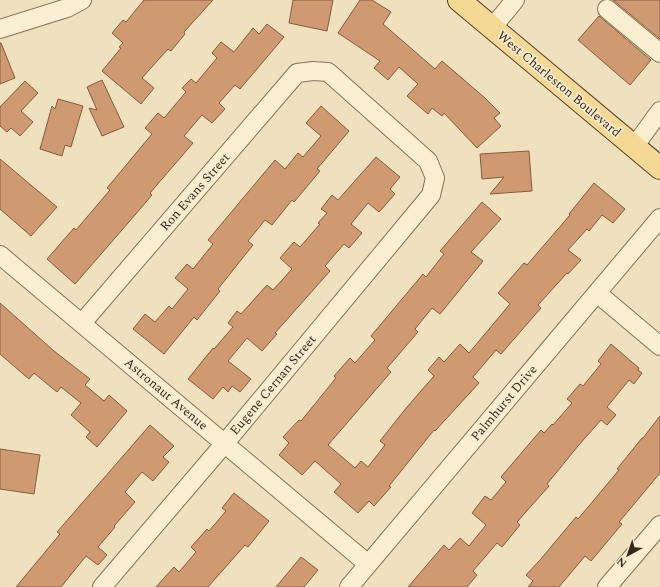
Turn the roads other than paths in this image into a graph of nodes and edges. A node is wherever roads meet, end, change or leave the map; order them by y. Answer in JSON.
{"nodes":[{"id":1,"x":82,"y":0,"type":"edge"},
{"id":2,"x":459,"y":0,"type":"edge"},
{"id":3,"x":515,"y":0,"type":"edge"},
{"id":4,"x":607,"y":9,"type":"dead end"},
{"id":5,"x":492,"y":28,"type":"junction"},
{"id":6,"x":0,"y":29,"type":"edge"},
{"id":7,"x":660,"y":53,"type":"edge"},
{"id":8,"x":660,"y":111,"type":"edge"},
{"id":9,"x":634,"y":147,"type":"junction"},
{"id":10,"x":660,"y":168,"type":"edge"},
{"id":11,"x":434,"y":178,"type":"joint"},
{"id":12,"x":660,"y":218,"type":"edge"},
{"id":13,"x":0,"y":255,"type":"edge"},
{"id":14,"x":597,"y":293,"type":"junction"},
{"id":15,"x":82,"y":323,"type":"junction"},
{"id":16,"x":660,"y":346,"type":"edge"},
{"id":17,"x":225,"y":443,"type":"junction"},
{"id":18,"x":660,"y":525,"type":"edge"},
{"id":19,"x":368,"y":564,"type":"junction"},
{"id":20,"x":610,"y":586,"type":"edge"},
{"id":21,"x":102,"y":587,"type":"edge"},
{"id":22,"x":349,"y":587,"type":"edge"}],
"edges":[{"from":1,"to":6,"type":"street"},
{"from":2,"to":5,"type":"main road","name":"West Charleston Boulevard"},
{"from":3,"to":5,"type":"street"},
{"from":4,"to":7,"type":"street"},
{"from":5,"to":9,"type":"main road","name":"West Charleston Boulevard"},
{"from":8,"to":9,"type":"street"},
{"from":9,"to":10,"type":"main road","name":"West Charleston Boulevard"},
{"from":11,"to":15,"type":"street","name":"Ron Evans Street"},
{"from":11,"to":17,"type":"street","name":"Eugene Cernan Street"},
{"from":12,"to":14,"type":"street","name":"Palmhurst Drive"},
{"from":13,"to":15,"type":"street","name":"Astronaut Avenue"},
{"from":14,"to":16,"type":"street"},
{"from":14,"to":19,"type":"street","name":"Palmhurst Drive"},
{"from":15,"to":17,"type":"street","name":"Astronaut Avenue"},
{"from":17,"to":19,"type":"street","name":"Astronaut Avenue"},
{"from":17,"to":21,"type":"street","name":"Eugene Cernan Street"},
{"from":18,"to":20,"type":"street"},
{"from":19,"to":22,"type":"street","name":"Palmhurst Drive"}]}
